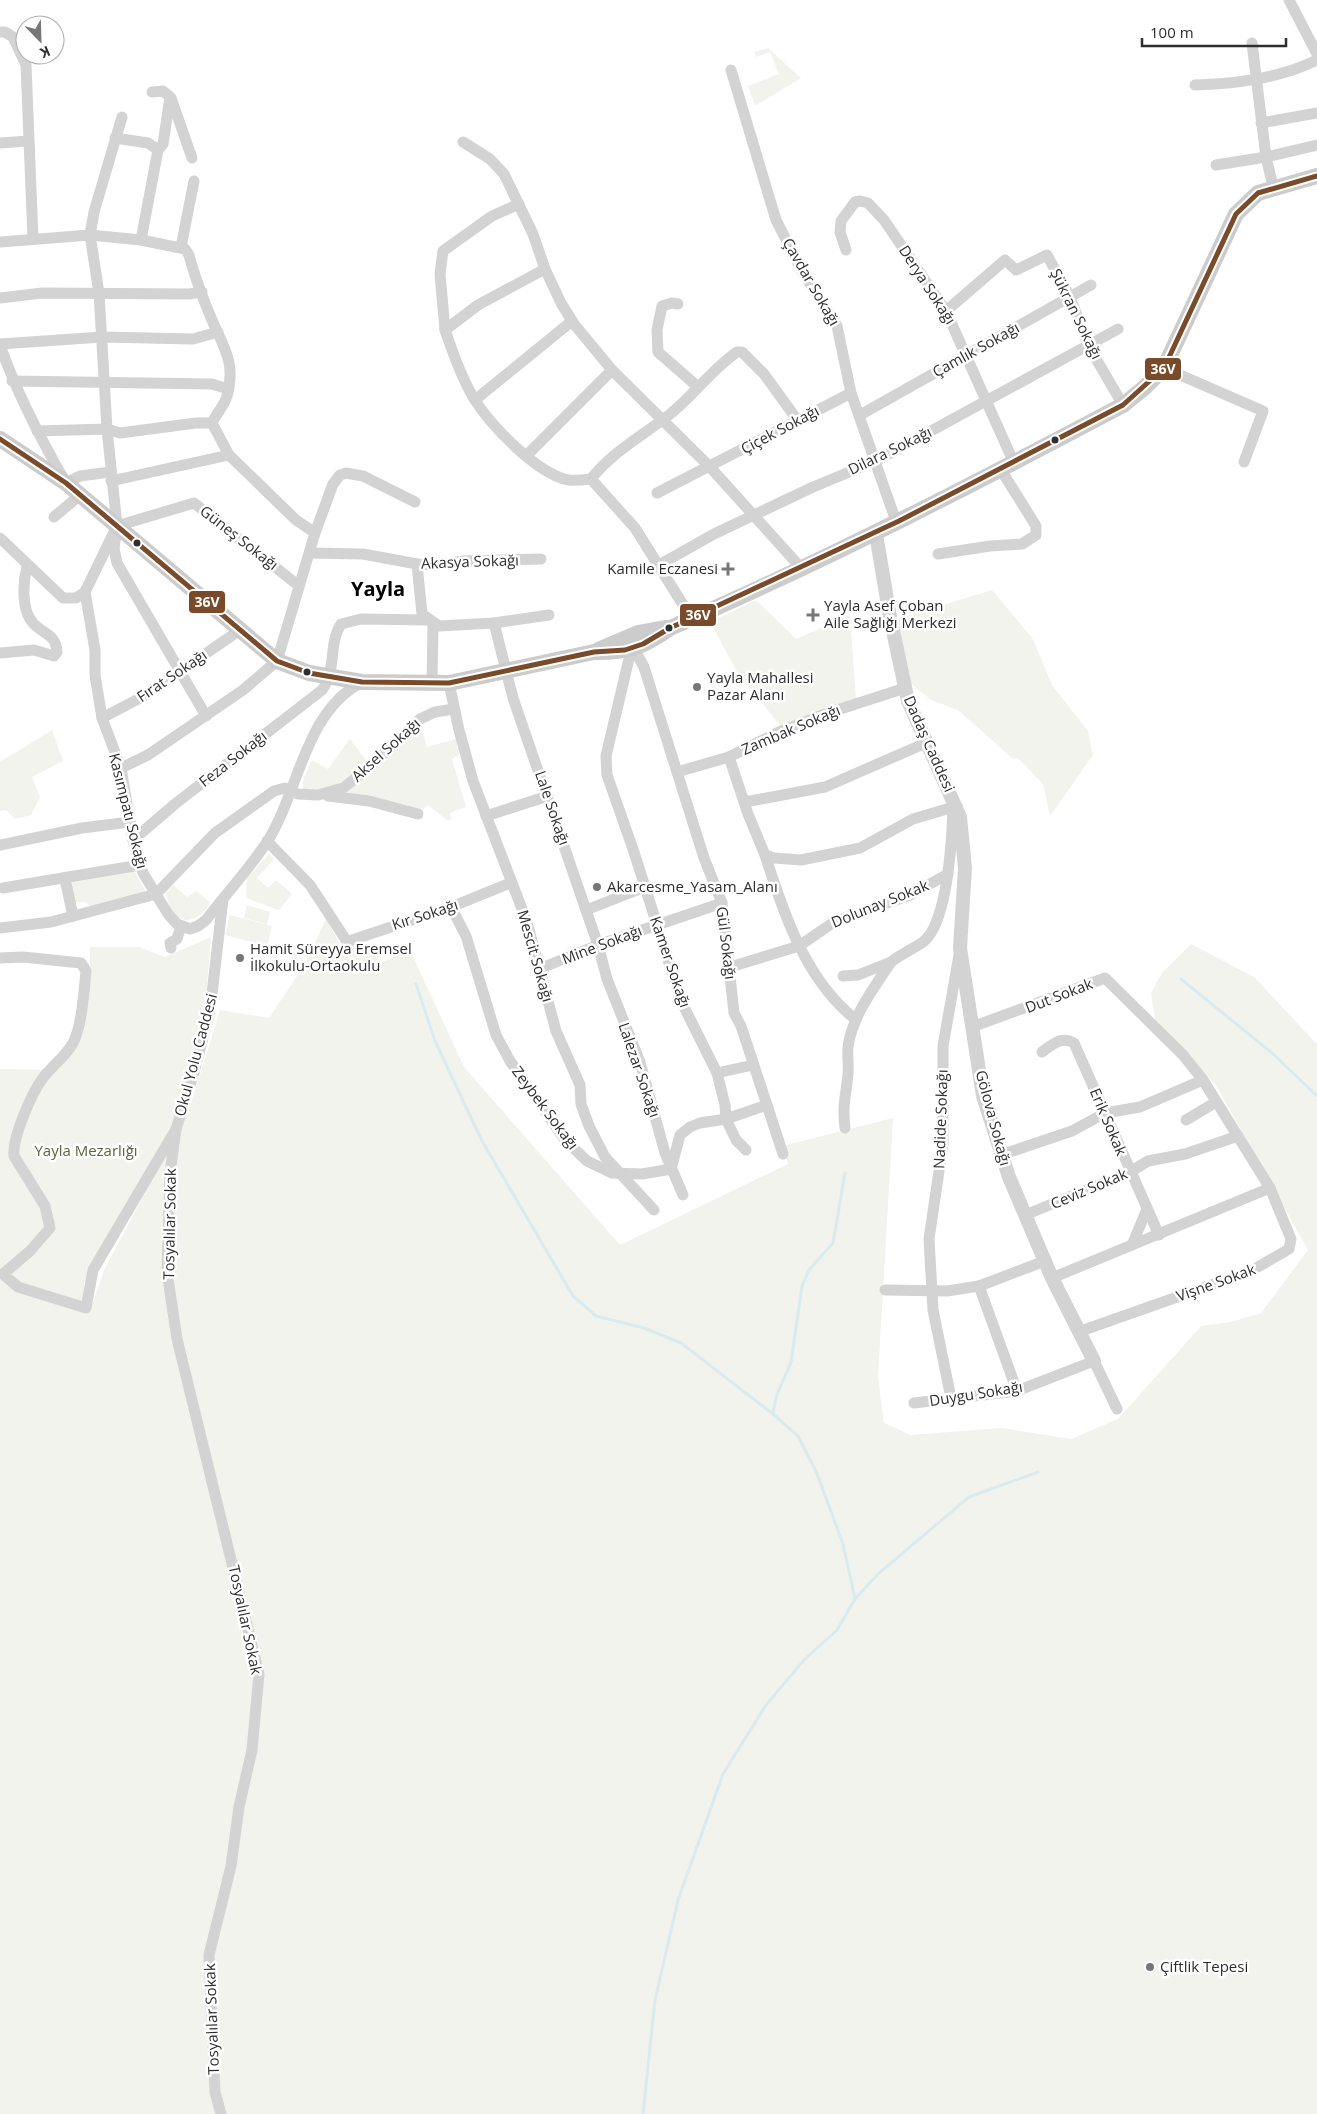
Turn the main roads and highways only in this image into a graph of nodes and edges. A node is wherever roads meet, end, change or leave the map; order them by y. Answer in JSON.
{"nodes":[{"id":1,"x":1317,"y":176,"type":"edge"},
{"id":2,"x":0,"y":439,"type":"edge"},
{"id":3,"x":670,"y":628,"type":"junction"},
{"id":4,"x":594,"y":652,"type":"junction"}],
"edges":[{"from":1,"to":3,"type":"main road"},
{"from":2,"to":4,"type":"main road"},
{"from":3,"to":4,"type":"main road"},
{"from":3,"to":4,"type":"main road"}]}
